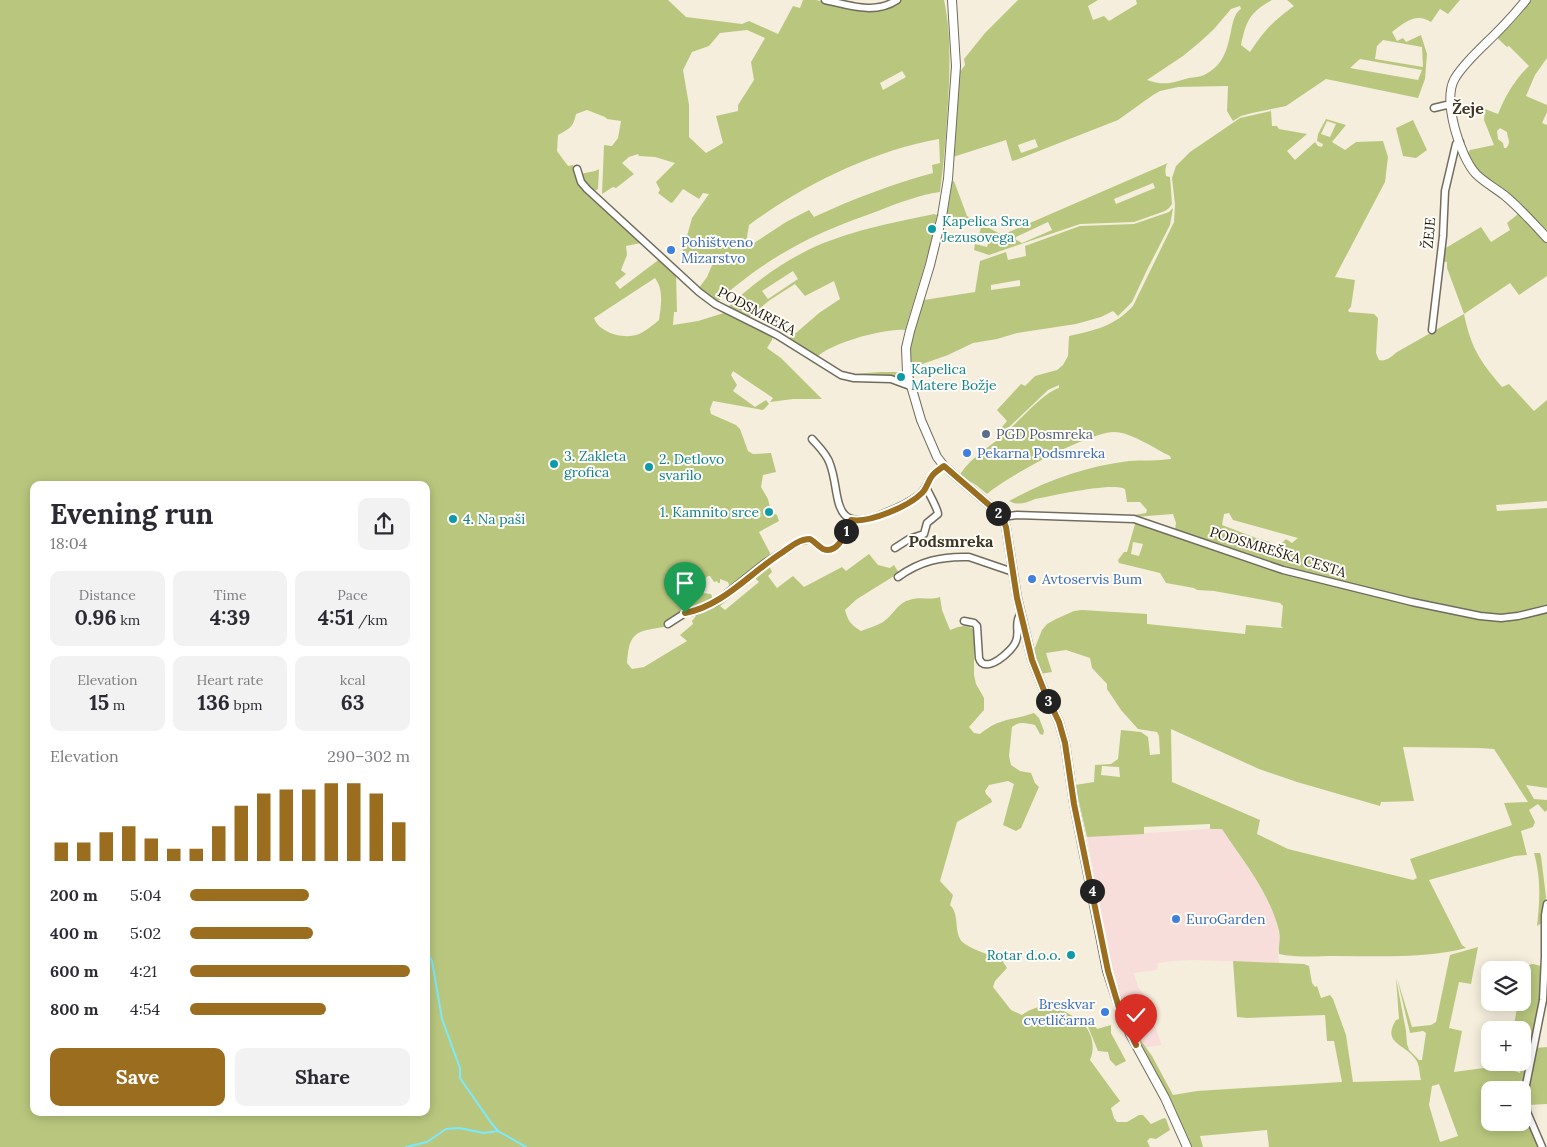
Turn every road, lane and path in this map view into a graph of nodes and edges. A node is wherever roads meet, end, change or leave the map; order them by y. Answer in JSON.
{"nodes":[{"id":1,"x":825,"y":0,"type":"edge"},
{"id":2,"x":898,"y":0,"type":"edge"},
{"id":3,"x":952,"y":0,"type":"edge"},
{"id":4,"x":1526,"y":0,"type":"edge"},
{"id":5,"x":1451,"y":104,"type":"junction"},
{"id":6,"x":1434,"y":108,"type":"dead end"},
{"id":7,"x":1460,"y":142,"type":"junction"},
{"id":8,"x":577,"y":169,"type":"dead end"},
{"id":9,"x":1547,"y":238,"type":"edge"},
{"id":10,"x":1432,"y":330,"type":"dead end"},
{"id":11,"x":910,"y":386,"type":"junction"},
{"id":12,"x":812,"y":439,"type":"dead end"},
{"id":13,"x":944,"y":466,"type":"junction"},
{"id":14,"x":926,"y":487,"type":"junction"},
{"id":15,"x":1002,"y":517,"type":"junction"},
{"id":16,"x":851,"y":520,"type":"junction"},
{"id":17,"x":895,"y":548,"type":"dead end"},
{"id":18,"x":1013,"y":572,"type":"junction"},
{"id":19,"x":898,"y":577,"type":"dead end"},
{"id":20,"x":1547,"y":609,"type":"edge"},
{"id":21,"x":1020,"y":615,"type":"junction"},
{"id":22,"x":964,"y":621,"type":"dead end"},
{"id":23,"x":668,"y":624,"type":"dead end"},
{"id":24,"x":1547,"y":904,"type":"edge"},
{"id":25,"x":1187,"y":1147,"type":"edge"},
{"id":26,"x":1542,"y":1147,"type":"edge"}],
"edges":[{"from":1,"to":2,"type":"street"},
{"from":3,"to":11,"type":"street"},
{"from":4,"to":5,"type":"street"},
{"from":5,"to":6,"type":"street"},
{"from":5,"to":7,"type":"street"},
{"from":7,"to":9,"type":"street"},
{"from":7,"to":10,"type":"street","name":"ŽEJE"},
{"from":8,"to":11,"type":"street","name":"PODSMREKA"},
{"from":11,"to":13,"type":"street"},
{"from":12,"to":16,"type":"street"},
{"from":13,"to":14,"type":"street"},
{"from":13,"to":15,"type":"street"},
{"from":14,"to":16,"type":"street"},
{"from":14,"to":17,"type":"street"},
{"from":15,"to":18,"type":"street"},
{"from":15,"to":20,"type":"street","name":"PODSMREŠKA CESTA"},
{"from":16,"to":23,"type":"street"},
{"from":18,"to":19,"type":"street"},
{"from":18,"to":21,"type":"street"},
{"from":21,"to":22,"type":"street"},
{"from":21,"to":25,"type":"street"},
{"from":24,"to":26,"type":"street"}]}
